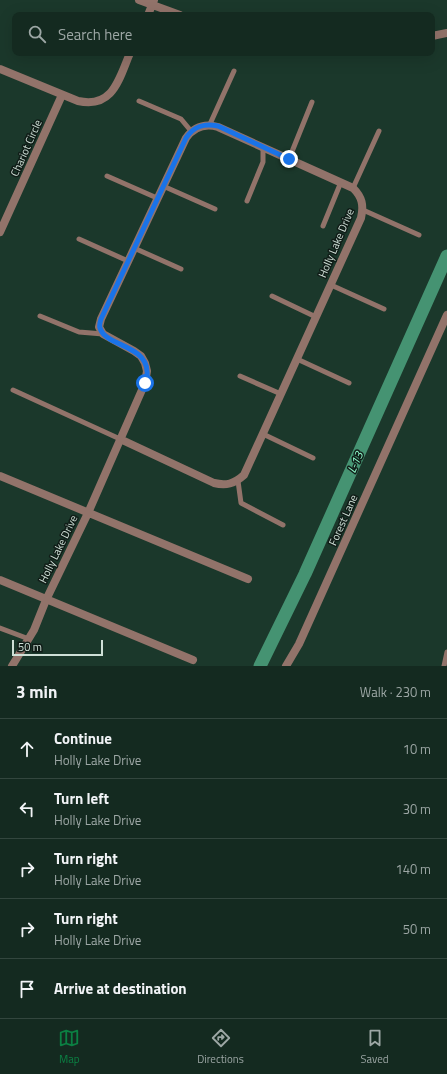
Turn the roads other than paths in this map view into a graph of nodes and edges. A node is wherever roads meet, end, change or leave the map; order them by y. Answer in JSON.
{"nodes":[{"id":1,"x":139,"y":0,"type":"edge"},
{"id":2,"x":153,"y":3,"type":"edge"},
{"id":3,"x":173,"y":12,"type":"edge"},
{"id":4,"x":447,"y":33,"type":"edge"},
{"id":5,"x":435,"y":35,"type":"edge"},
{"id":6,"x":129,"y":56,"type":"edge"},
{"id":7,"x":0,"y":69,"type":"edge"},
{"id":8,"x":234,"y":71,"type":"dead end"},
{"id":9,"x":62,"y":95,"type":"junction"},
{"id":10,"x":139,"y":101,"type":"dead end"},
{"id":11,"x":312,"y":102,"type":"dead end"},
{"id":12,"x":210,"y":124,"type":"junction"},
{"id":13,"x":191,"y":131,"type":"junction"},
{"id":14,"x":379,"y":131,"type":"dead end"},
{"id":15,"x":264,"y":147,"type":"junction"},
{"id":16,"x":289,"y":159,"type":"junction"},
{"id":17,"x":107,"y":176,"type":"dead end"},
{"id":18,"x":341,"y":182,"type":"junction"},
{"id":19,"x":163,"y":186,"type":"junction"},
{"id":20,"x":353,"y":188,"type":"junction"},
{"id":21,"x":157,"y":198,"type":"junction"},
{"id":22,"x":247,"y":201,"type":"dead end"},
{"id":23,"x":215,"y":209,"type":"dead end"},
{"id":24,"x":363,"y":210,"type":"junction"},
{"id":25,"x":323,"y":226,"type":"dead end"},
{"id":26,"x":0,"y":232,"type":"edge"},
{"id":27,"x":419,"y":235,"type":"dead end"},
{"id":28,"x":79,"y":239,"type":"dead end"},
{"id":29,"x":134,"y":248,"type":"junction"},
{"id":30,"x":128,"y":261,"type":"junction"},
{"id":31,"x":181,"y":269,"type":"dead end"},
{"id":32,"x":330,"y":285,"type":"junction"},
{"id":33,"x":272,"y":296,"type":"dead end"},
{"id":34,"x":384,"y":310,"type":"dead end"},
{"id":35,"x":447,"y":315,"type":"edge"},
{"id":36,"x":40,"y":316,"type":"dead end"},
{"id":37,"x":316,"y":317,"type":"junction"},
{"id":38,"x":103,"y":334,"type":"junction"},
{"id":39,"x":297,"y":360,"type":"junction"},
{"id":40,"x":240,"y":376,"type":"dead end"},
{"id":41,"x":349,"y":384,"type":"dead end"},
{"id":42,"x":13,"y":390,"type":"dead end"},
{"id":43,"x":281,"y":394,"type":"junction"},
{"id":44,"x":263,"y":434,"type":"junction"},
{"id":45,"x":120,"y":439,"type":"junction"},
{"id":46,"x":313,"y":458,"type":"dead end"},
{"id":47,"x":0,"y":476,"type":"edge"},
{"id":48,"x":238,"y":481,"type":"junction"},
{"id":49,"x":88,"y":513,"type":"junction"},
{"id":50,"x":283,"y":525,"type":"dead end"},
{"id":51,"x":248,"y":579,"type":"dead end"},
{"id":52,"x":0,"y":580,"type":"edge"},
{"id":53,"x":46,"y":600,"type":"junction"},
{"id":54,"x":0,"y":628,"type":"edge"},
{"id":55,"x":29,"y":639,"type":"junction"},
{"id":56,"x":447,"y":652,"type":"edge"},
{"id":57,"x":193,"y":660,"type":"dead end"},
{"id":58,"x":12,"y":666,"type":"edge"},
{"id":59,"x":286,"y":666,"type":"edge"},
{"id":60,"x":444,"y":666,"type":"edge"}],
"edges":[{"from":1,"to":2,"type":"street"},
{"from":2,"to":3,"type":"street"},
{"from":4,"to":5,"type":"street"},
{"from":6,"to":9,"type":"street"},
{"from":7,"to":9,"type":"street"},
{"from":8,"to":12,"type":"lane"},
{"from":9,"to":26,"type":"street","name":"Chariot Circle"},
{"from":10,"to":13,"type":"lane"},
{"from":11,"to":16,"type":"lane"},
{"from":12,"to":13,"type":"street"},
{"from":12,"to":15,"type":"street"},
{"from":13,"to":19,"type":"street"},
{"from":14,"to":20,"type":"lane"},
{"from":15,"to":16,"type":"street"},
{"from":15,"to":22,"type":"lane"},
{"from":16,"to":18,"type":"street"},
{"from":17,"to":21,"type":"lane"},
{"from":18,"to":20,"type":"street"},
{"from":18,"to":25,"type":"lane"},
{"from":19,"to":21,"type":"street"},
{"from":19,"to":23,"type":"lane"},
{"from":20,"to":24,"type":"street","name":"Holly Lake Drive"},
{"from":21,"to":29,"type":"street"},
{"from":24,"to":27,"type":"lane"},
{"from":24,"to":32,"type":"street","name":"Holly Lake Drive"},
{"from":28,"to":30,"type":"lane"},
{"from":29,"to":30,"type":"street"},
{"from":29,"to":31,"type":"lane"},
{"from":30,"to":38,"type":"street"},
{"from":32,"to":34,"type":"lane"},
{"from":32,"to":37,"type":"street","name":"Holly Lake Drive"},
{"from":33,"to":37,"type":"lane"},
{"from":35,"to":59,"type":"street","name":"Forest Lane"},
{"from":36,"to":38,"type":"lane"},
{"from":37,"to":39,"type":"street","name":"Holly Lake Drive"},
{"from":38,"to":45,"type":"street","name":"Holly Lake Drive"},
{"from":39,"to":41,"type":"lane"},
{"from":39,"to":43,"type":"street","name":"Holly Lake Drive"},
{"from":40,"to":43,"type":"lane"},
{"from":42,"to":45,"type":"lane"},
{"from":43,"to":44,"type":"street","name":"Holly Lake Drive"},
{"from":44,"to":46,"type":"lane"},
{"from":44,"to":48,"type":"street","name":"Holly Lake Drive"},
{"from":45,"to":48,"type":"street"},
{"from":45,"to":49,"type":"street","name":"Holly Lake Drive"},
{"from":47,"to":49,"type":"street"},
{"from":48,"to":50,"type":"lane"},
{"from":49,"to":51,"type":"street"},
{"from":49,"to":53,"type":"street","name":"Holly Lake Drive"},
{"from":52,"to":53,"type":"street"},
{"from":53,"to":55,"type":"street","name":"Holly Lake Drive"},
{"from":53,"to":57,"type":"street"},
{"from":54,"to":55,"type":"lane"},
{"from":55,"to":58,"type":"street","name":"Holly Lake Drive"},
{"from":56,"to":60,"type":"lane"}]}
